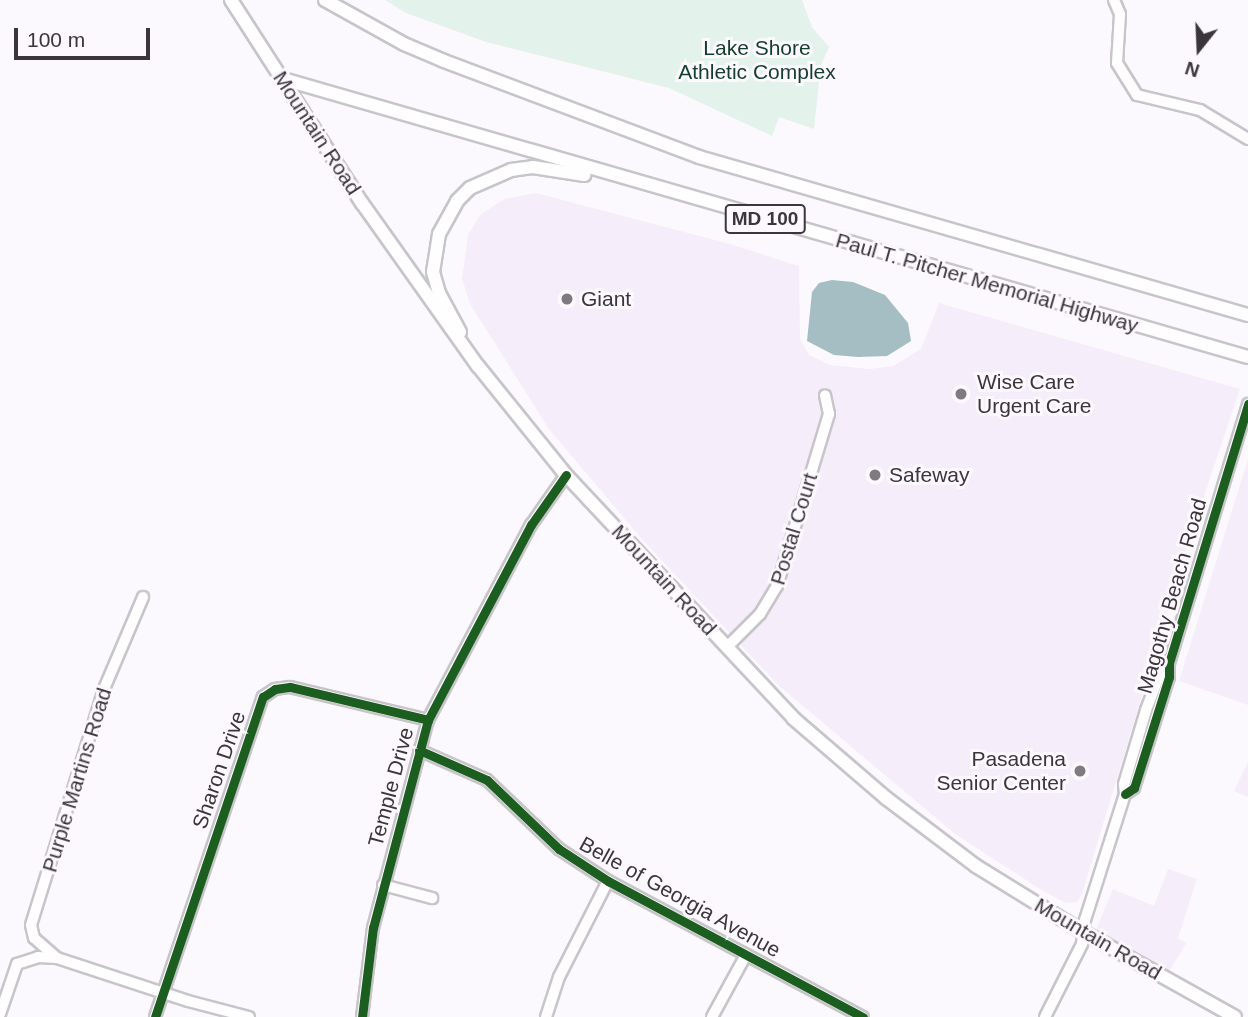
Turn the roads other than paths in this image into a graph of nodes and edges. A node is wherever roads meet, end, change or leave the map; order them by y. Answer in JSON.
{"nodes":[{"id":1,"x":231,"y":0,"type":"edge"},
{"id":2,"x":325,"y":0,"type":"edge"},
{"id":3,"x":1114,"y":0,"type":"edge"},
{"id":4,"x":283,"y":79,"type":"junction"},
{"id":5,"x":1248,"y":139,"type":"edge"},
{"id":6,"x":688,"y":198,"type":"junction"},
{"id":7,"x":1248,"y":316,"type":"edge"},
{"id":8,"x":1248,"y":357,"type":"edge"},
{"id":9,"x":478,"y":366,"type":"junction"},
{"id":10,"x":825,"y":395,"type":"dead end"},
{"id":11,"x":1248,"y":404,"type":"edge"},
{"id":12,"x":566,"y":475,"type":"junction"},
{"id":13,"x":143,"y":597,"type":"dead end"},
{"id":14,"x":727,"y":647,"type":"junction"},
{"id":15,"x":428,"y":720,"type":"junction"},
{"id":16,"x":419,"y":750,"type":"junction"},
{"id":17,"x":608,"y":881,"type":"junction"},
{"id":18,"x":383,"y":886,"type":"junction"},
{"id":19,"x":432,"y":898,"type":"dead end"},
{"id":20,"x":1083,"y":932,"type":"junction"},
{"id":21,"x":746,"y":955,"type":"junction"},
{"id":22,"x":57,"y":958,"type":"junction"},
{"id":23,"x":163,"y":993,"type":"junction"},
{"id":24,"x":0,"y":1014,"type":"edge"},
{"id":25,"x":155,"y":1017,"type":"edge"},
{"id":26,"x":249,"y":1017,"type":"edge"},
{"id":27,"x":362,"y":1017,"type":"edge"},
{"id":28,"x":546,"y":1017,"type":"edge"},
{"id":29,"x":712,"y":1017,"type":"edge"},
{"id":30,"x":863,"y":1017,"type":"edge"},
{"id":31,"x":1045,"y":1017,"type":"edge"},
{"id":32,"x":1235,"y":1017,"type":"edge"}],
"edges":[{"from":1,"to":4,"type":"main road","name":"Mountain Road"},
{"from":2,"to":7,"type":"main road","name":"Paul T. Pitcher Memorial Highway","number":"MD 100"},
{"from":3,"to":5,"type":"street"},
{"from":4,"to":6,"type":"main road","name":"Paul T. Pitcher Memorial Highway","number":"MD 100"},
{"from":4,"to":9,"type":"main road","name":"Mountain Road"},
{"from":6,"to":8,"type":"main road","name":"Paul T. Pitcher Memorial Highway","number":"MD 100"},
{"from":6,"to":9,"type":"main road"},
{"from":9,"to":12,"type":"main road","name":"Mountain Road"},
{"from":10,"to":14,"type":"street","name":"Postal Court"},
{"from":11,"to":20,"type":"street","name":"Magothy Beach Road"},
{"from":12,"to":14,"type":"main road","name":"Mountain Road"},
{"from":12,"to":15,"type":"street","name":"Temple Drive"},
{"from":13,"to":22,"type":"street","name":"Purple Martins Road"},
{"from":14,"to":20,"type":"main road","name":"Mountain Road"},
{"from":15,"to":16,"type":"street","name":"Temple Drive"},
{"from":15,"to":23,"type":"street","name":"Sharon Drive"},
{"from":16,"to":17,"type":"street","name":"Belle of Georgia Avenue"},
{"from":16,"to":18,"type":"street","name":"Temple Drive"},
{"from":17,"to":21,"type":"street","name":"Belle of Georgia Avenue"},
{"from":17,"to":28,"type":"street"},
{"from":18,"to":19,"type":"street"},
{"from":18,"to":27,"type":"street","name":"Temple Drive"},
{"from":20,"to":31,"type":"street","name":"Magothy Beach Road"},
{"from":20,"to":32,"type":"main road","name":"Mountain Road"},
{"from":21,"to":29,"type":"street"},
{"from":21,"to":30,"type":"street","name":"Belle of Georgia Avenue"},
{"from":22,"to":23,"type":"street","name":"Purple Martins Road"},
{"from":22,"to":24,"type":"street","name":"Purple Martins Road"},
{"from":23,"to":25,"type":"street","name":"Sharon Drive"},
{"from":23,"to":26,"type":"street","name":"Purple Martins Road"}]}
